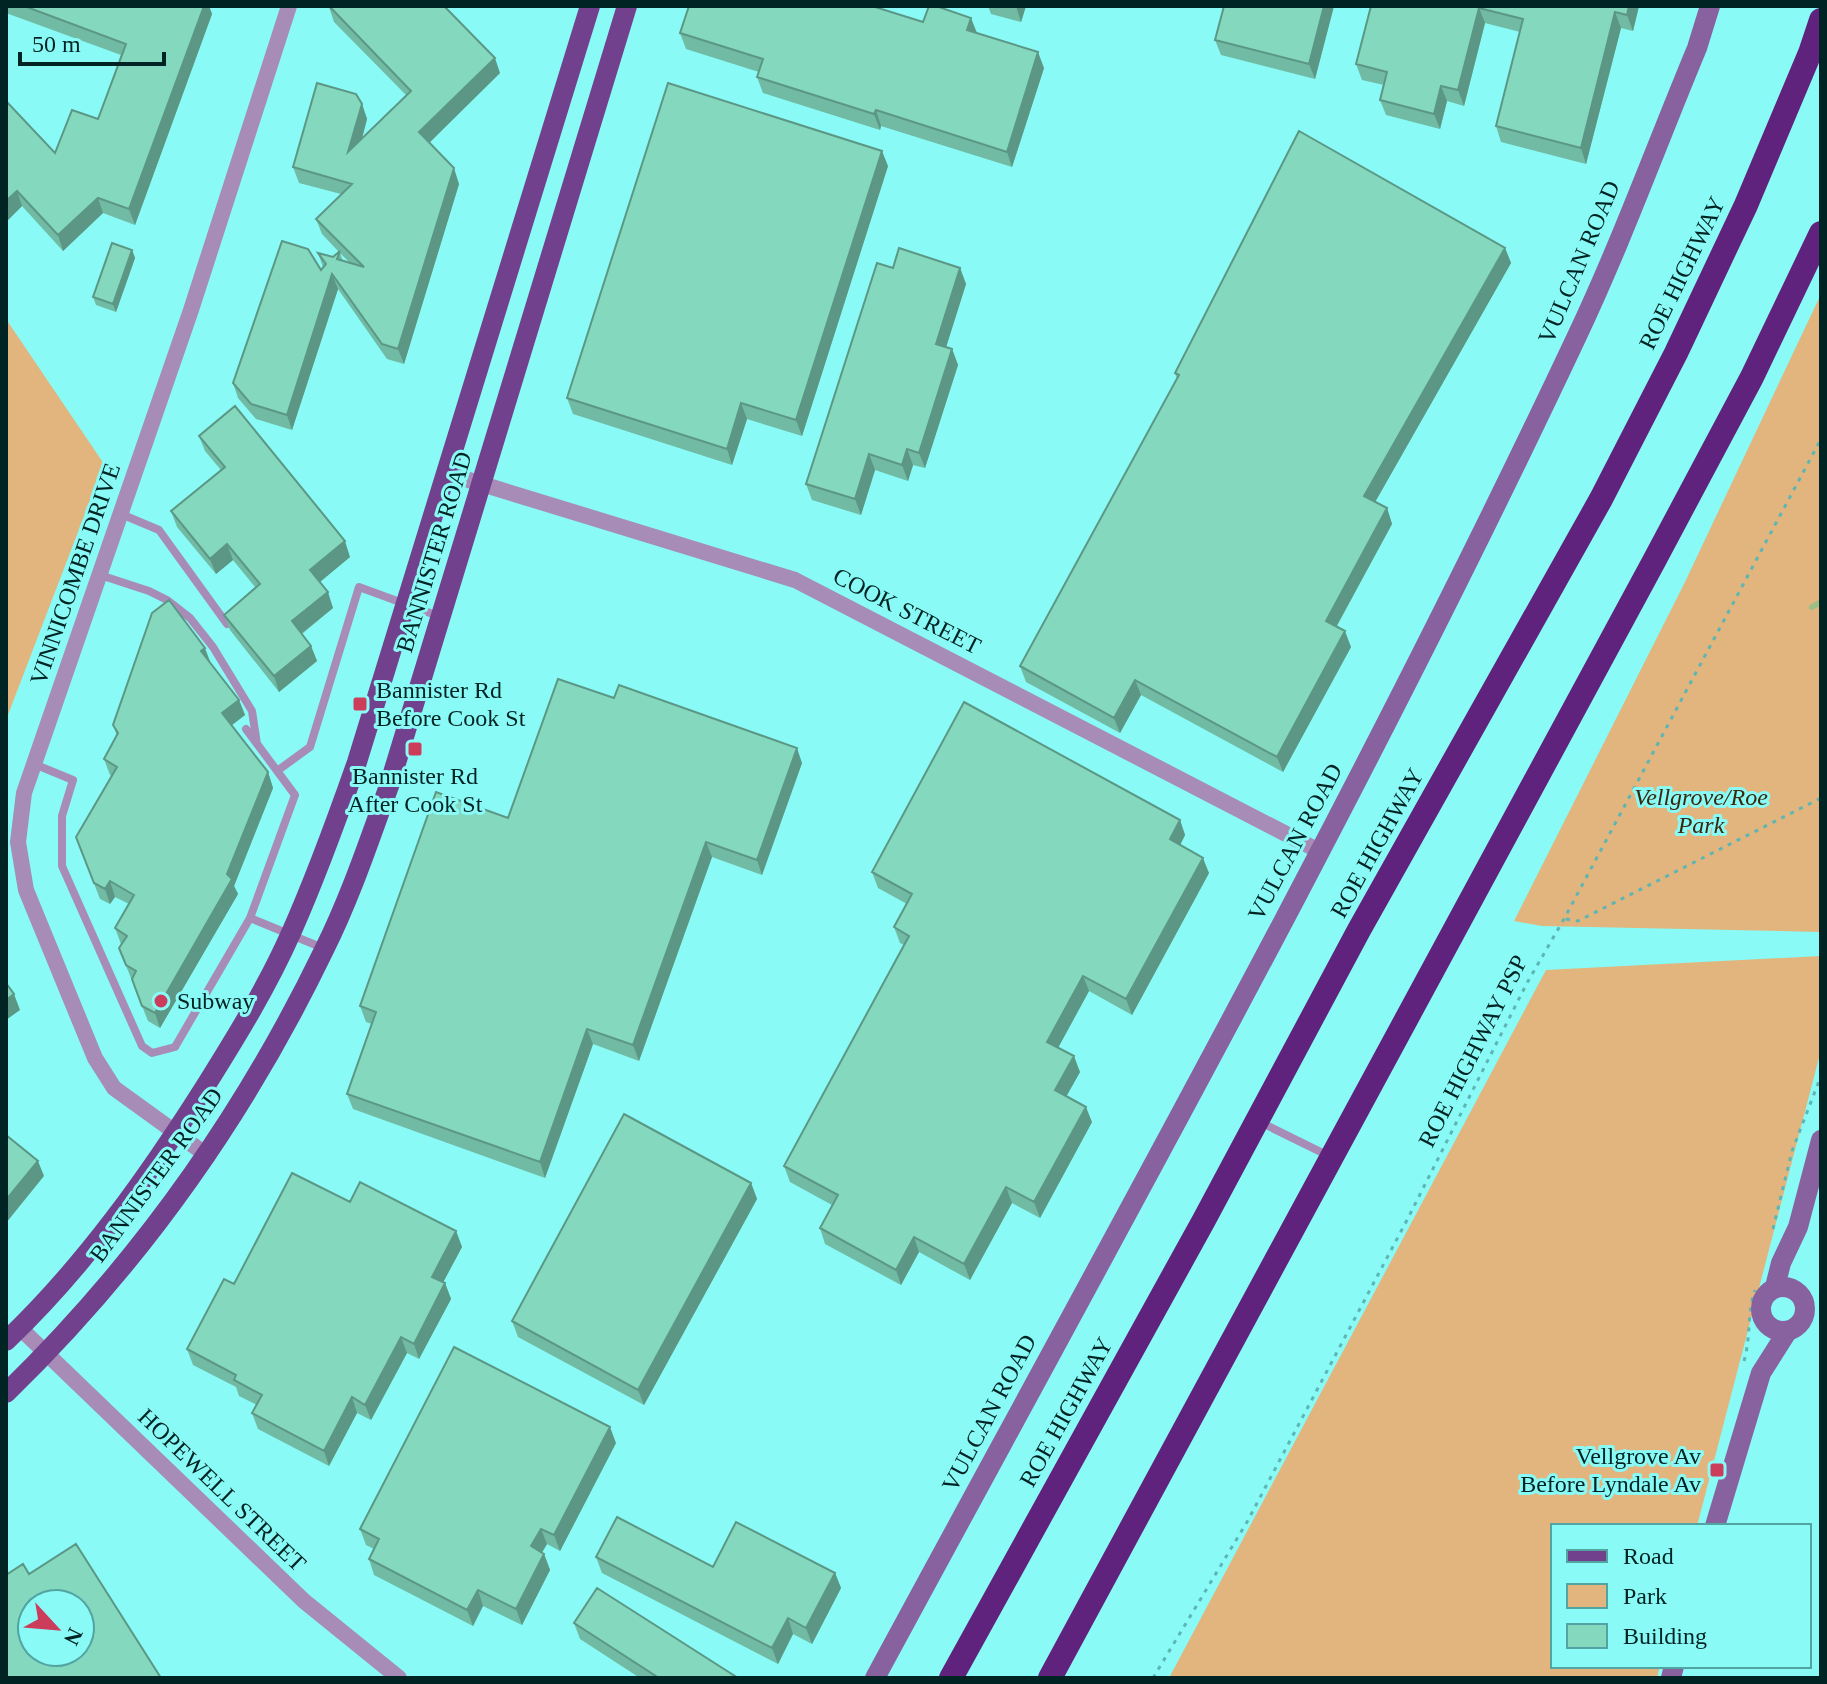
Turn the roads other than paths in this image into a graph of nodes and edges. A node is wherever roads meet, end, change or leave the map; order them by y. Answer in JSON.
{"nodes":[{"id":1,"x":289,"y":6,"type":"edge"},
{"id":2,"x":590,"y":6,"type":"edge"},
{"id":3,"x":627,"y":6,"type":"edge"},
{"id":4,"x":1710,"y":6,"type":"edge"},
{"id":5,"x":1821,"y":20,"type":"edge"},
{"id":6,"x":1821,"y":233,"type":"edge"},
{"id":7,"x":446,"y":473,"type":"junction"},
{"id":8,"x":482,"y":485,"type":"junction"},
{"id":9,"x":121,"y":514,"type":"junction"},
{"id":10,"x":100,"y":575,"type":"junction"},
{"id":11,"x":406,"y":603,"type":"junction"},
{"id":12,"x":442,"y":617,"type":"junction"},
{"id":13,"x":227,"y":624,"type":"edge"},
{"id":14,"x":246,"y":729,"type":"dead end"},
{"id":15,"x":257,"y":744,"type":"junction"},
{"id":16,"x":34,"y":764,"type":"junction"},
{"id":17,"x":277,"y":771,"type":"junction"},
{"id":18,"x":12,"y":842,"type":"edge"},
{"id":19,"x":1321,"y":852,"type":"junction"},
{"id":20,"x":250,"y":918,"type":"junction"},
{"id":21,"x":291,"y":935,"type":"junction"},
{"id":22,"x":325,"y":949,"type":"junction"},
{"id":23,"x":1258,"y":1121,"type":"junction"},
{"id":24,"x":176,"y":1133,"type":"junction"},
{"id":25,"x":1821,"y":1140,"type":"edge"},
{"id":26,"x":208,"y":1156,"type":"junction"},
{"id":27,"x":1331,"y":1157,"type":"junction"},
{"id":28,"x":1798,"y":1227,"type":"junction"},
{"id":29,"x":1766,"y":1286,"type":"junction"},
{"id":30,"x":1808,"y":1300,"type":"edge"},
{"id":31,"x":1763,"y":1320,"type":"junction"},
{"id":32,"x":1803,"y":1325,"type":"edge"},
{"id":33,"x":13,"y":1335,"type":"edge"},
{"id":34,"x":46,"y":1354,"type":"junction"},
{"id":35,"x":1751,"y":1371,"type":"junction"},
{"id":36,"x":6,"y":1393,"type":"edge"},
{"id":37,"x":1715,"y":1524,"type":"edge"},
{"id":38,"x":399,"y":1678,"type":"edge"},
{"id":39,"x":875,"y":1678,"type":"edge"},
{"id":40,"x":951,"y":1678,"type":"edge"},
{"id":41,"x":1050,"y":1678,"type":"edge"}],
"edges":[{"from":1,"to":9,"type":"street","name":"VINNICOMBE DRIVE"},
{"from":2,"to":7,"type":"main road","name":"BANNISTER ROAD"},
{"from":3,"to":8,"type":"main road","name":"BANNISTER ROAD"},
{"from":4,"to":19,"type":"street","name":"VULCAN ROAD"},
{"from":5,"to":23,"type":"highway","name":"ROE HIGHWAY"},
{"from":6,"to":27,"type":"highway"},
{"from":7,"to":8,"type":"street","name":"COOK STREET"},
{"from":7,"to":11,"type":"main road","name":"BANNISTER ROAD"},
{"from":8,"to":12,"type":"main road","name":"BANNISTER ROAD"},
{"from":8,"to":19,"type":"street","name":"COOK STREET"},
{"from":9,"to":10,"type":"street","name":"VINNICOMBE DRIVE"},
{"from":9,"to":13,"type":"lane"},
{"from":10,"to":15,"type":"lane"},
{"from":10,"to":16,"type":"street","name":"VINNICOMBE DRIVE"},
{"from":11,"to":12,"type":"lane"},
{"from":11,"to":17,"type":"lane"},
{"from":11,"to":21,"type":"main road","name":"BANNISTER ROAD"},
{"from":12,"to":22,"type":"main road","name":"BANNISTER ROAD"},
{"from":14,"to":15,"type":"lane"},
{"from":15,"to":17,"type":"lane"},
{"from":16,"to":18,"type":"street","name":"VINNICOMBE DRIVE"},
{"from":16,"to":20,"type":"lane"},
{"from":17,"to":20,"type":"lane"},
{"from":18,"to":24,"type":"street","name":"VINNICOMBE DRIVE"},
{"from":19,"to":39,"type":"street","name":"VULCAN ROAD"},
{"from":20,"to":21,"type":"lane"},
{"from":21,"to":22,"type":"lane"},
{"from":21,"to":24,"type":"main road","name":"BANNISTER ROAD"},
{"from":22,"to":26,"type":"main road","name":"BANNISTER ROAD"},
{"from":23,"to":27,"type":"lane"},
{"from":23,"to":40,"type":"highway","name":"ROE HIGHWAY"},
{"from":24,"to":26,"type":"street","name":"VINNICOMBE DRIVE"},
{"from":24,"to":33,"type":"main road","name":"BANNISTER ROAD"},
{"from":25,"to":28,"type":"street"},
{"from":26,"to":34,"type":"main road","name":"BANNISTER ROAD"},
{"from":27,"to":41,"type":"highway"},
{"from":28,"to":29,"type":"street"},
{"from":28,"to":30,"type":"street"},
{"from":29,"to":30,"type":"street"},
{"from":29,"to":31,"type":"street"},
{"from":30,"to":32,"type":"street"},
{"from":31,"to":32,"type":"street"},
{"from":31,"to":35,"type":"street"},
{"from":32,"to":35,"type":"street"},
{"from":33,"to":34,"type":"street","name":"HOPEWELL STREET"},
{"from":34,"to":36,"type":"main road","name":"BANNISTER ROAD"},
{"from":34,"to":38,"type":"street","name":"HOPEWELL STREET"},
{"from":35,"to":37,"type":"street"}]}
